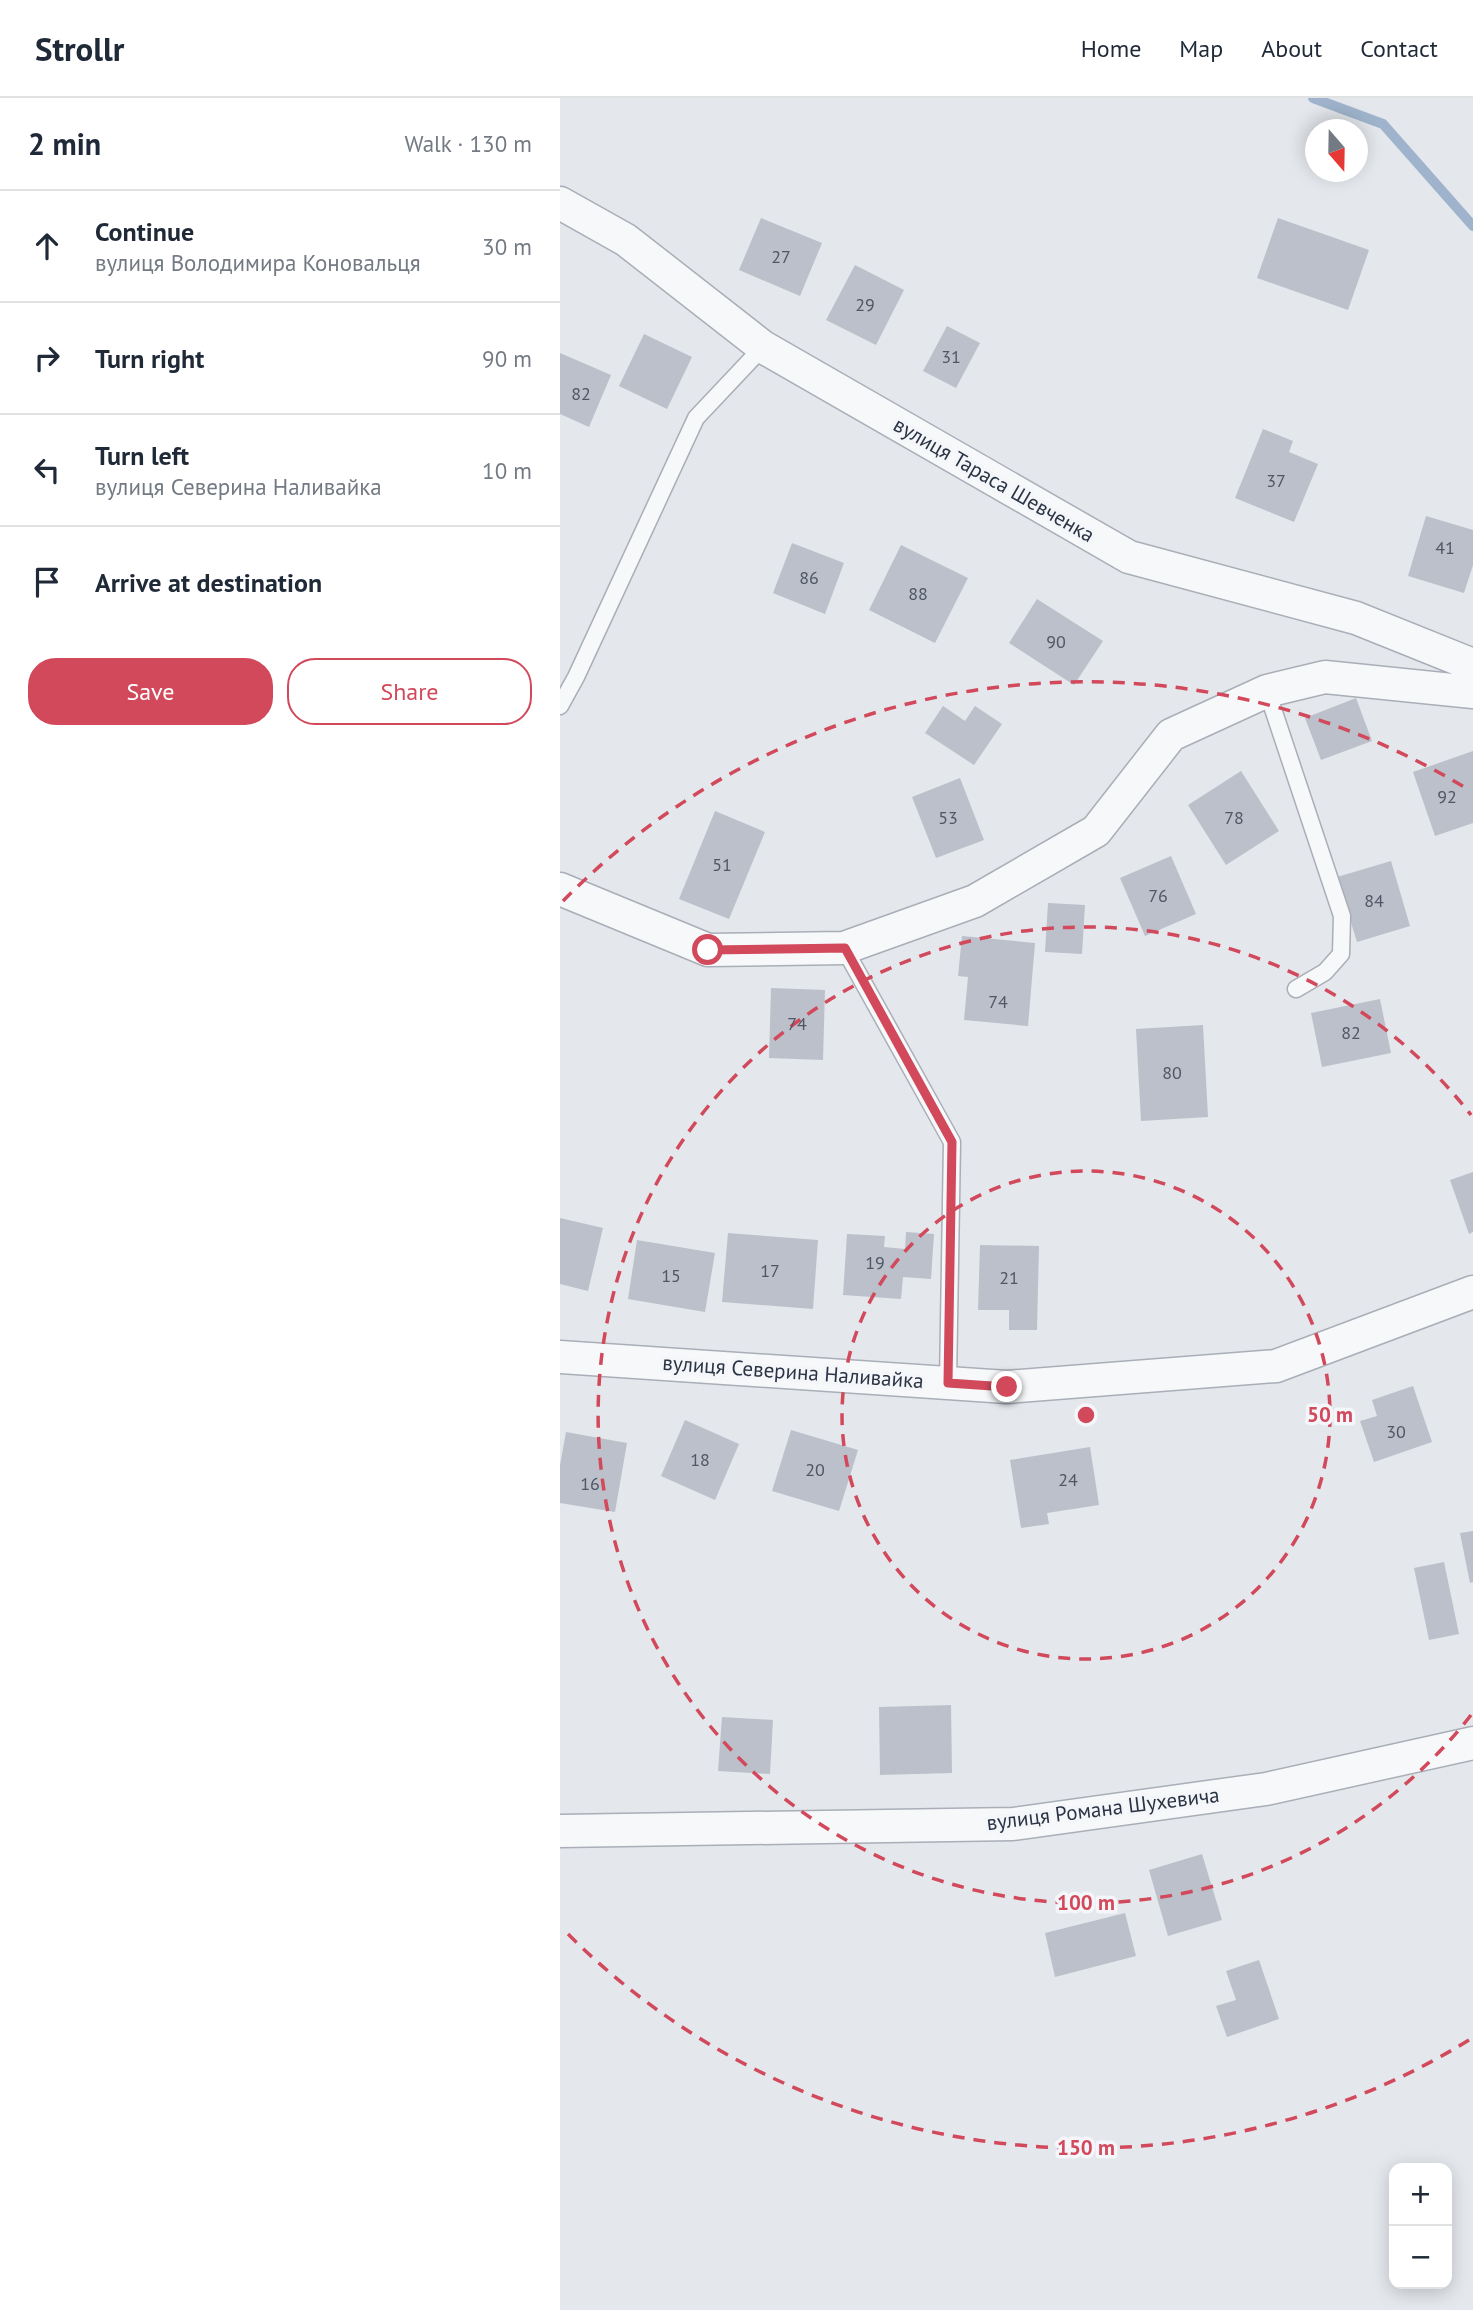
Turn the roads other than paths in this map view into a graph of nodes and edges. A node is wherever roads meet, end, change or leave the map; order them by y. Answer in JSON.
{"nodes":[{"id":1,"x":560,"y":203,"type":"edge"},
{"id":2,"x":763,"y":347,"type":"junction"},
{"id":3,"x":1473,"y":665,"type":"edge"},
{"id":4,"x":1267,"y":691,"type":"junction"},
{"id":5,"x":1473,"y":692,"type":"edge"},
{"id":6,"x":560,"y":706,"type":"edge"},
{"id":7,"x":560,"y":889,"type":"edge"},
{"id":8,"x":845,"y":948,"type":"junction"},
{"id":9,"x":1296,"y":989,"type":"dead end"},
{"id":10,"x":1473,"y":1292,"type":"edge"},
{"id":11,"x":560,"y":1357,"type":"edge"},
{"id":12,"x":948,"y":1383,"type":"junction"},
{"id":13,"x":1473,"y":1743,"type":"edge"},
{"id":14,"x":560,"y":1832,"type":"edge"}],
"edges":[{"from":1,"to":2,"type":"street","name":"вулиця Тараса Шевченка"},
{"from":2,"to":3,"type":"street","name":"вулиця Тараса Шевченка"},
{"from":2,"to":6,"type":"lane"},
{"from":4,"to":5,"type":"street"},
{"from":4,"to":8,"type":"street"},
{"from":4,"to":9,"type":"lane"},
{"from":7,"to":8,"type":"street"},
{"from":8,"to":12,"type":"lane"},
{"from":10,"to":12,"type":"street","name":"вулиця Северина Наливайка"},
{"from":11,"to":12,"type":"street","name":"вулиця Северина Наливайка"},
{"from":13,"to":14,"type":"street","name":"вулиця Романа Шухевича"}]}
